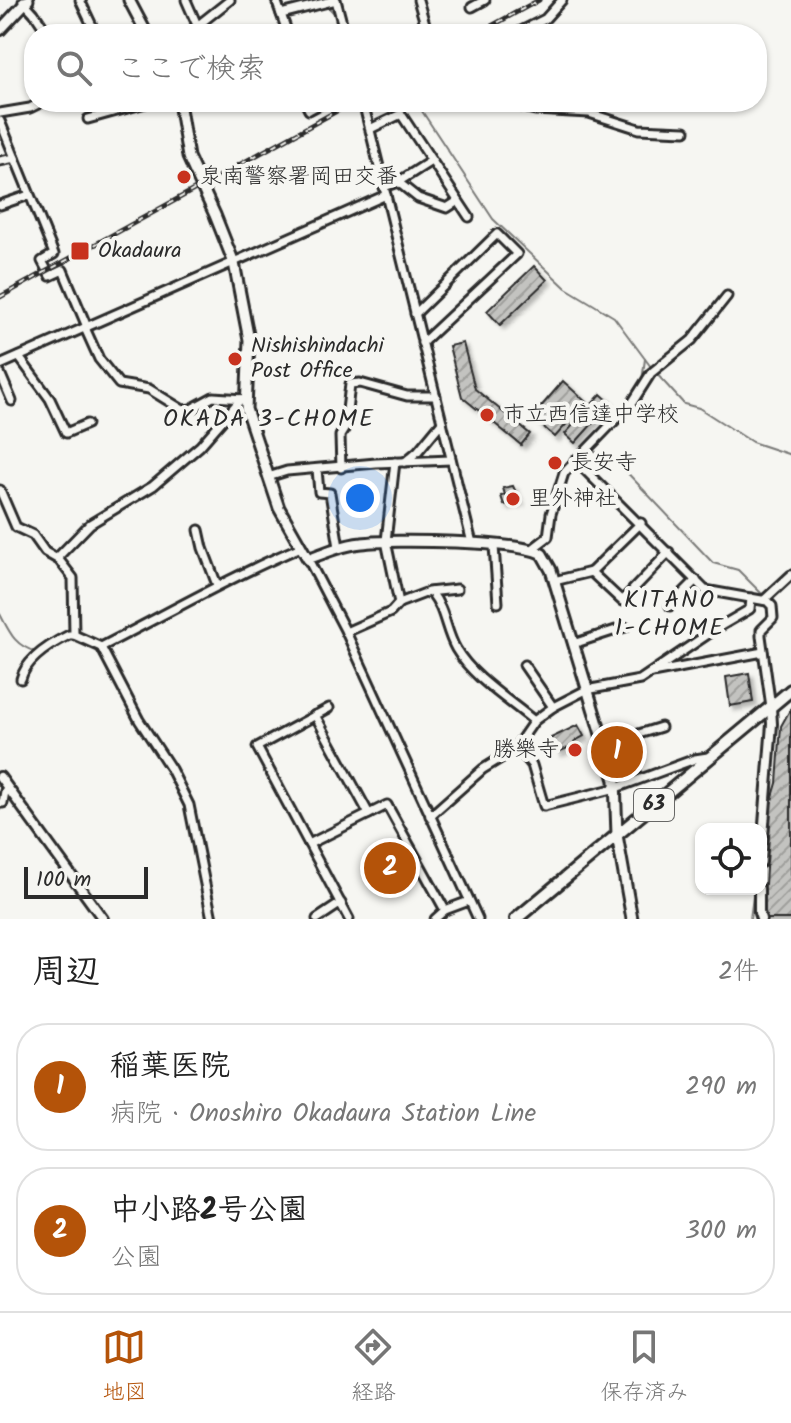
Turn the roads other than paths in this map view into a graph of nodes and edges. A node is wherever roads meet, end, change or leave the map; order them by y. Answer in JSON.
{"nodes":[{"id":1,"x":80,"y":0,"type":"edge"},
{"id":2,"x":129,"y":0,"type":"edge"},
{"id":3,"x":186,"y":0,"type":"edge"},
{"id":4,"x":230,"y":0,"type":"edge"},
{"id":5,"x":276,"y":0,"type":"edge"},
{"id":6,"x":336,"y":0,"type":"edge"},
{"id":7,"x":418,"y":0,"type":"edge"},
{"id":8,"x":485,"y":0,"type":"edge"},
{"id":9,"x":562,"y":0,"type":"edge"},
{"id":10,"x":25,"y":1,"type":"edge"},
{"id":11,"x":472,"y":7,"type":"dead end"},
{"id":12,"x":281,"y":14,"type":"junction"},
{"id":13,"x":41,"y":24,"type":"edge"},
{"id":14,"x":91,"y":24,"type":"edge"},
{"id":15,"x":142,"y":24,"type":"edge"},
{"id":16,"x":192,"y":24,"type":"edge"},
{"id":17,"x":200,"y":24,"type":"edge"},
{"id":18,"x":284,"y":24,"type":"edge"},
{"id":19,"x":342,"y":24,"type":"edge"},
{"id":20,"x":425,"y":24,"type":"edge"},
{"id":21,"x":535,"y":24,"type":"edge"},
{"id":22,"x":0,"y":30,"type":"edge"},
{"id":23,"x":24,"y":109,"type":"edge"},
{"id":24,"x":113,"y":112,"type":"edge"},
{"id":25,"x":180,"y":112,"type":"edge"},
{"id":26,"x":367,"y":112,"type":"edge"},
{"id":27,"x":571,"y":112,"type":"edge"},
{"id":28,"x":0,"y":113,"type":"edge"},
{"id":29,"x":88,"y":119,"type":"dead end"},
{"id":30,"x":0,"y":121,"type":"edge"},
{"id":31,"x":370,"y":129,"type":"junction"},
{"id":32,"x":685,"y":131,"type":"dead end"},
{"id":33,"x":15,"y":158,"type":"junction"},
{"id":34,"x":0,"y":161,"type":"edge"},
{"id":35,"x":431,"y":161,"type":"junction"},
{"id":36,"x":398,"y":182,"type":"junction"},
{"id":37,"x":385,"y":191,"type":"junction"},
{"id":38,"x":29,"y":195,"type":"junction"},
{"id":39,"x":458,"y":201,"type":"junction"},
{"id":40,"x":0,"y":205,"type":"edge"},
{"id":41,"x":469,"y":217,"type":"dead end"},
{"id":42,"x":234,"y":263,"type":"junction"},
{"id":43,"x":727,"y":296,"type":"dead end"},
{"id":44,"x":415,"y":314,"type":"junction"},
{"id":45,"x":86,"y":327,"type":"junction"},
{"id":46,"x":422,"y":343,"type":"junction"},
{"id":47,"x":19,"y":357,"type":"junction"},
{"id":48,"x":0,"y":365,"type":"edge"},
{"id":49,"x":0,"y":373,"type":"edge"},
{"id":50,"x":4,"y":394,"type":"edge"},
{"id":51,"x":436,"y":396,"type":"junction"},
{"id":52,"x":243,"y":399,"type":"junction"},
{"id":53,"x":12,"y":401,"type":"dead end"},
{"id":54,"x":442,"y":422,"type":"junction"},
{"id":55,"x":87,"y":424,"type":"dead end"},
{"id":56,"x":451,"y":460,"type":"junction"},
{"id":57,"x":575,"y":460,"type":"junction"},
{"id":58,"x":395,"y":462,"type":"junction"},
{"id":59,"x":405,"y":462,"type":"junction"},
{"id":60,"x":341,"y":468,"type":"junction"},
{"id":61,"x":317,"y":469,"type":"junction"},
{"id":62,"x":268,"y":477,"type":"junction"},
{"id":63,"x":0,"y":490,"type":"edge"},
{"id":64,"x":641,"y":523,"type":"junction"},
{"id":65,"x":199,"y":530,"type":"dead end"},
{"id":66,"x":386,"y":541,"type":"junction"},
{"id":67,"x":472,"y":543,"type":"junction"},
{"id":68,"x":494,"y":546,"type":"junction"},
{"id":69,"x":301,"y":547,"type":"junction"},
{"id":70,"x":339,"y":547,"type":"junction"},
{"id":71,"x":531,"y":550,"type":"junction"},
{"id":72,"x":669,"y":552,"type":"junction"},
{"id":73,"x":57,"y":558,"type":"junction"},
{"id":74,"x":308,"y":559,"type":"junction"},
{"id":75,"x":591,"y":572,"type":"junction"},
{"id":76,"x":791,"y":575,"type":"edge"},
{"id":77,"x":696,"y":580,"type":"junction"},
{"id":78,"x":554,"y":581,"type":"junction"},
{"id":79,"x":217,"y":585,"type":"junction"},
{"id":80,"x":457,"y":589,"type":"dead end"},
{"id":81,"x":431,"y":592,"type":"junction"},
{"id":82,"x":751,"y":598,"type":"junction"},
{"id":83,"x":764,"y":600,"type":"junction"},
{"id":84,"x":399,"y":603,"type":"junction"},
{"id":85,"x":498,"y":603,"type":"dead end"},
{"id":86,"x":670,"y":606,"type":"dead end"},
{"id":87,"x":625,"y":627,"type":"dead end"},
{"id":88,"x":346,"y":632,"type":"junction"},
{"id":89,"x":74,"y":635,"type":"junction"},
{"id":90,"x":573,"y":644,"type":"junction"},
{"id":91,"x":101,"y":647,"type":"junction"},
{"id":92,"x":763,"y":652,"type":"junction"},
{"id":93,"x":524,"y":665,"type":"dead end"},
{"id":94,"x":650,"y":674,"type":"junction"},
{"id":95,"x":21,"y":679,"type":"dead end"},
{"id":96,"x":586,"y":690,"type":"junction"},
{"id":97,"x":791,"y":690,"type":"edge"},
{"id":98,"x":553,"y":707,"type":"junction"},
{"id":99,"x":771,"y":707,"type":"junction"},
{"id":100,"x":329,"y":708,"type":"dead end"},
{"id":101,"x":315,"y":715,"type":"junction"},
{"id":102,"x":534,"y":721,"type":"junction"},
{"id":103,"x":661,"y":727,"type":"dead end"},
{"id":104,"x":604,"y":745,"type":"junction"},
{"id":105,"x":517,"y":747,"type":"junction"},
{"id":106,"x":711,"y":757,"type":"junction"},
{"id":107,"x":0,"y":777,"type":"edge"},
{"id":108,"x":616,"y":788,"type":"junction"},
{"id":109,"x":8,"y":789,"type":"junction"},
{"id":110,"x":0,"y":803,"type":"edge"},
{"id":111,"x":369,"y":814,"type":"junction"},
{"id":112,"x":430,"y":816,"type":"junction"},
{"id":113,"x":764,"y":823,"type":"edge"},
{"id":114,"x":617,"y":835,"type":"junction"},
{"id":115,"x":309,"y":844,"type":"junction"},
{"id":116,"x":759,"y":895,"type":"edge"},
{"id":117,"x":469,"y":901,"type":"junction"},
{"id":118,"x":341,"y":903,"type":"junction"},
{"id":119,"x":445,"y":910,"type":"junction"},
{"id":120,"x":103,"y":919,"type":"edge"},
{"id":121,"x":212,"y":919,"type":"edge"},
{"id":122,"x":317,"y":919,"type":"edge"},
{"id":123,"x":349,"y":919,"type":"edge"},
{"id":124,"x":435,"y":919,"type":"edge"},
{"id":125,"x":478,"y":919,"type":"edge"},
{"id":126,"x":516,"y":919,"type":"edge"},
{"id":127,"x":632,"y":919,"type":"edge"},
{"id":128,"x":761,"y":919,"type":"edge"}],
"edges":[{"from":1,"to":14,"type":"street"},
{"from":2,"to":15,"type":"main road"},
{"from":3,"to":16,"type":"street"},
{"from":4,"to":17,"type":"street"},
{"from":5,"to":12,"type":"street"},
{"from":6,"to":12,"type":"street"},
{"from":6,"to":19,"type":"street"},
{"from":7,"to":20,"type":"street"},
{"from":8,"to":11,"type":"street"},
{"from":9,"to":21,"type":"street"},
{"from":10,"to":13,"type":"street"},
{"from":10,"to":22,"type":"main road"},
{"from":12,"to":18,"type":"street"},
{"from":23,"to":28,"type":"street"},
{"from":24,"to":29,"type":"street"},
{"from":25,"to":42,"type":"main road"},
{"from":26,"to":31,"type":"street"},
{"from":27,"to":32,"type":"street"},
{"from":30,"to":33,"type":"street"},
{"from":31,"to":35,"type":"street"},
{"from":31,"to":37,"type":"street"},
{"from":33,"to":34,"type":"street"},
{"from":33,"to":38,"type":"street"},
{"from":35,"to":36,"type":"street"},
{"from":35,"to":39,"type":"street"},
{"from":36,"to":37,"type":"street"},
{"from":36,"to":39,"type":"street"},
{"from":37,"to":42,"type":"street"},
{"from":37,"to":44,"type":"street"},
{"from":38,"to":40,"type":"street"},
{"from":38,"to":45,"type":"street"},
{"from":39,"to":41,"type":"street"},
{"from":42,"to":45,"type":"street"},
{"from":42,"to":52,"type":"main road"},
{"from":43,"to":57,"type":"street"},
{"from":44,"to":46,"type":"street"},
{"from":44,"to":46,"type":"street"},
{"from":45,"to":47,"type":"street"},
{"from":45,"to":52,"type":"street"},
{"from":46,"to":51,"type":"street"},
{"from":47,"to":48,"type":"street"},
{"from":47,"to":55,"type":"street"},
{"from":49,"to":50,"type":"street"},
{"from":50,"to":53,"type":"street"},
{"from":51,"to":54,"type":"street"},
{"from":51,"to":60,"type":"street"},
{"from":52,"to":62,"type":"main road"},
{"from":52,"to":73,"type":"street"},
{"from":54,"to":56,"type":"street"},
{"from":54,"to":59,"type":"street"},
{"from":56,"to":59,"type":"street"},
{"from":56,"to":67,"type":"street"},
{"from":57,"to":64,"type":"street"},
{"from":57,"to":71,"type":"street"},
{"from":58,"to":59,"type":"street"},
{"from":58,"to":60,"type":"street"},
{"from":58,"to":66,"type":"street"},
{"from":60,"to":61,"type":"street"},
{"from":61,"to":62,"type":"street"},
{"from":61,"to":70,"type":"street"},
{"from":62,"to":69,"type":"main road"},
{"from":63,"to":73,"type":"street"},
{"from":64,"to":72,"type":"street"},
{"from":64,"to":75,"type":"street"},
{"from":65,"to":79,"type":"street"},
{"from":66,"to":67,"type":"main road"},
{"from":66,"to":70,"type":"main road"},
{"from":66,"to":84,"type":"street"},
{"from":67,"to":68,"type":"main road"},
{"from":68,"to":71,"type":"main road"},
{"from":68,"to":85,"type":"street"},
{"from":69,"to":74,"type":"main road"},
{"from":69,"to":79,"type":"street"},
{"from":70,"to":74,"type":"main road"},
{"from":71,"to":78,"type":"main road"},
{"from":72,"to":75,"type":"street"},
{"from":72,"to":77,"type":"street"},
{"from":73,"to":89,"type":"street"},
{"from":74,"to":88,"type":"street"},
{"from":75,"to":78,"type":"street"},
{"from":76,"to":83,"type":"street"},
{"from":77,"to":82,"type":"street"},
{"from":77,"to":86,"type":"street"},
{"from":78,"to":90,"type":"main road"},
{"from":79,"to":91,"type":"street"},
{"from":80,"to":81,"type":"street"},
{"from":81,"to":84,"type":"street"},
{"from":81,"to":102,"type":"street"},
{"from":82,"to":83,"type":"street"},
{"from":82,"to":94,"type":"street"},
{"from":83,"to":92,"type":"street"},
{"from":84,"to":88,"type":"street"},
{"from":87,"to":90,"type":"street"},
{"from":88,"to":112,"type":"street"},
{"from":89,"to":91,"type":"street"},
{"from":89,"to":95,"type":"street"},
{"from":90,"to":96,"type":"main road"},
{"from":91,"to":121,"type":"street"},
{"from":92,"to":94,"type":"street"},
{"from":92,"to":99,"type":"street"},
{"from":93,"to":98,"type":"street"},
{"from":94,"to":96,"type":"street"},
{"from":96,"to":98,"type":"street"},
{"from":96,"to":104,"type":"main road"},
{"from":97,"to":99,"type":"main road","number":"63"},
{"from":98,"to":102,"type":"street"},
{"from":99,"to":106,"type":"main road","number":"63"},
{"from":99,"to":113,"type":"street"},
{"from":100,"to":101,"type":"street"},
{"from":101,"to":111,"type":"street"},
{"from":101,"to":115,"type":"street"},
{"from":102,"to":105,"type":"street"},
{"from":103,"to":104,"type":"street"},
{"from":104,"to":108,"type":"main road"},
{"from":105,"to":108,"type":"street"},
{"from":105,"to":112,"type":"street"},
{"from":106,"to":108,"type":"street"},
{"from":106,"to":114,"type":"main road","number":"63"},
{"from":107,"to":109,"type":"street"},
{"from":108,"to":114,"type":"main road"},
{"from":109,"to":110,"type":"street"},
{"from":109,"to":120,"type":"street"},
{"from":111,"to":115,"type":"street"},
{"from":111,"to":119,"type":"street"},
{"from":112,"to":117,"type":"street"},
{"from":114,"to":126,"type":"main road","number":"63"},
{"from":114,"to":127,"type":"main road"},
{"from":115,"to":118,"type":"street"},
{"from":116,"to":128,"type":"street"},
{"from":117,"to":119,"type":"street"},
{"from":117,"to":125,"type":"street"},
{"from":118,"to":122,"type":"street"},
{"from":118,"to":123,"type":"street"},
{"from":119,"to":124,"type":"street"}]}
